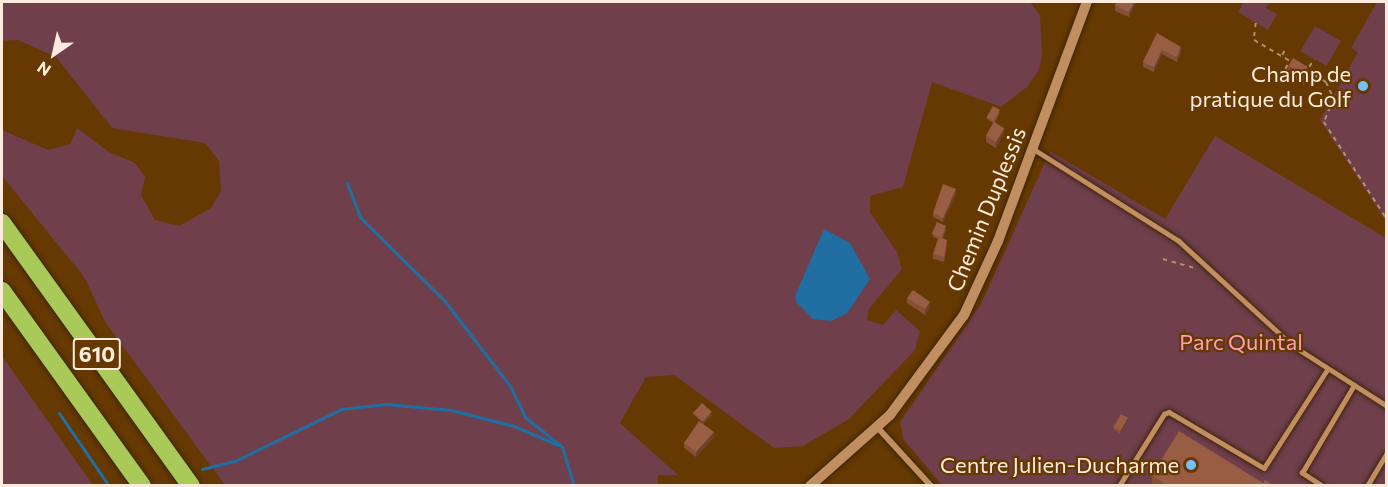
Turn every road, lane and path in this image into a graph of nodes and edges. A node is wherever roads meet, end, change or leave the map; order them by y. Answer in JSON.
{"nodes":[{"id":1,"x":1087,"y":2,"type":"edge"},
{"id":2,"x":1256,"y":23,"type":"dead end"},
{"id":3,"x":1286,"y":48,"type":"dead end"},
{"id":4,"x":1281,"y":56,"type":"junction"},
{"id":5,"x":1314,"y":59,"type":"dead end"},
{"id":6,"x":1290,"y":61,"type":"junction"},
{"id":7,"x":1307,"y":71,"type":"junction"},
{"id":8,"x":1290,"y":72,"type":"edge"},
{"id":9,"x":1032,"y":148,"type":"junction"},
{"id":10,"x":1386,"y":218,"type":"edge"},
{"id":11,"x":2,"y":223,"type":"edge"},
{"id":12,"x":1163,"y":258,"type":"dead end"},
{"id":13,"x":1201,"y":271,"type":"dead end"},
{"id":14,"x":2,"y":291,"type":"edge"},
{"id":15,"x":1328,"y":370,"type":"junction"},
{"id":16,"x":1354,"y":385,"type":"junction"},
{"id":17,"x":1386,"y":405,"type":"edge"},
{"id":18,"x":878,"y":428,"type":"junction"},
{"id":19,"x":1386,"y":454,"type":"edge"},
{"id":20,"x":142,"y":486,"type":"edge"},
{"id":21,"x":191,"y":486,"type":"edge"},
{"id":22,"x":810,"y":486,"type":"edge"},
{"id":23,"x":931,"y":486,"type":"edge"},
{"id":24,"x":1119,"y":486,"type":"edge"},
{"id":25,"x":1322,"y":486,"type":"edge"},
{"id":26,"x":1368,"y":486,"type":"edge"}],
"edges":[{"from":1,"to":9,"type":"street","name":"Chemin Duplessis"},
{"from":2,"to":4,"type":"path"},
{"from":3,"to":4,"type":"path"},
{"from":4,"to":6,"type":"path"},
{"from":5,"to":7,"type":"path"},
{"from":6,"to":7,"type":"path"},
{"from":6,"to":8,"type":"path"},
{"from":7,"to":10,"type":"path"},
{"from":9,"to":15,"type":"lane"},
{"from":9,"to":18,"type":"street","name":"Chemin Duplessis"},
{"from":11,"to":21,"type":"highway","number":"610"},
{"from":12,"to":13,"type":"path"},
{"from":14,"to":20,"type":"highway","number":"610"},
{"from":15,"to":16,"type":"lane"},
{"from":15,"to":24,"type":"lane"},
{"from":16,"to":17,"type":"lane"},
{"from":16,"to":25,"type":"lane"},
{"from":18,"to":22,"type":"street","name":"Chemin Duplessis"},
{"from":18,"to":23,"type":"street"},
{"from":19,"to":26,"type":"lane"}]}
